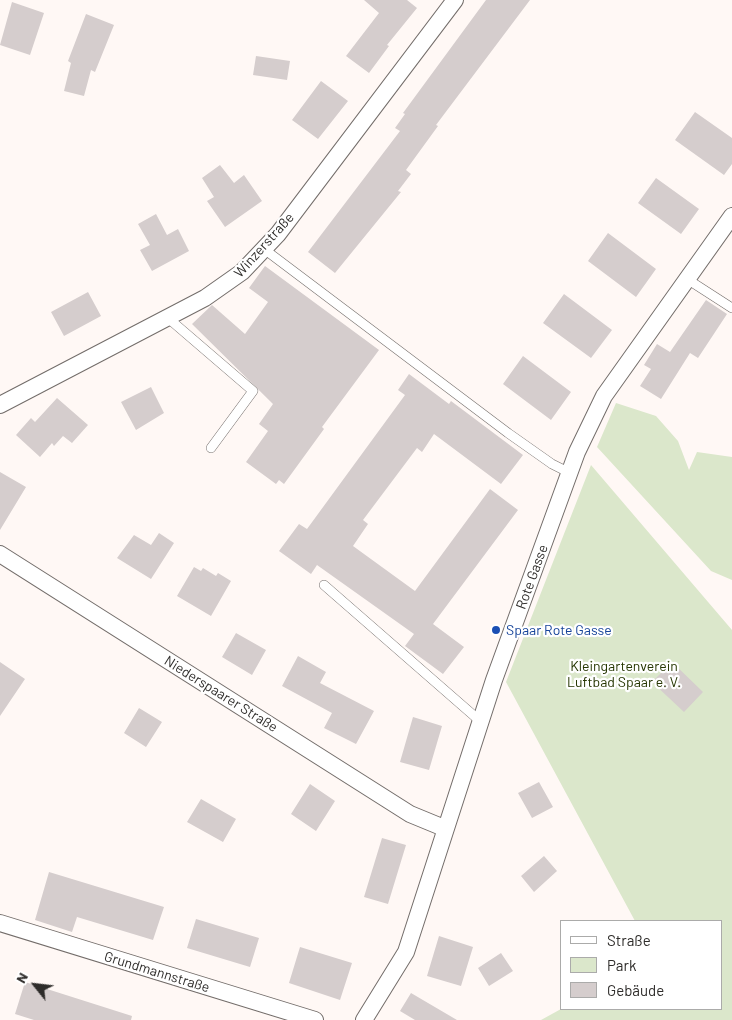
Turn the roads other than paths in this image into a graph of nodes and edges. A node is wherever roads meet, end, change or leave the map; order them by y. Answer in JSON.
{"nodes":[{"id":1,"x":455,"y":0,"type":"edge"},
{"id":2,"x":732,"y":216,"type":"edge"},
{"id":3,"x":264,"y":249,"type":"junction"},
{"id":4,"x":687,"y":279,"type":"junction"},
{"id":5,"x":732,"y":308,"type":"edge"},
{"id":6,"x":168,"y":318,"type":"junction"},
{"id":7,"x":0,"y":405,"type":"edge"},
{"id":8,"x":211,"y":448,"type":"dead end"},
{"id":9,"x":570,"y":473,"type":"junction"},
{"id":10,"x":0,"y":554,"type":"edge"},
{"id":11,"x":324,"y":585,"type":"dead end"},
{"id":12,"x":480,"y":721,"type":"junction"},
{"id":13,"x":444,"y":828,"type":"junction"},
{"id":14,"x":0,"y":923,"type":"edge"},
{"id":15,"x":314,"y":1020,"type":"edge"},
{"id":16,"x":364,"y":1020,"type":"edge"}],
"edges":[{"from":1,"to":3,"type":"street","name":"Winzerstraße"},
{"from":2,"to":4,"type":"street","name":"Rote Gasse"},
{"from":3,"to":6,"type":"street","name":"Winzerstraße"},
{"from":3,"to":9,"type":"lane"},
{"from":4,"to":5,"type":"lane"},
{"from":4,"to":9,"type":"street","name":"Rote Gasse"},
{"from":6,"to":7,"type":"street","name":"Winzerstraße"},
{"from":6,"to":8,"type":"lane"},
{"from":9,"to":12,"type":"street","name":"Rote Gasse"},
{"from":10,"to":13,"type":"street","name":"Niederspaarer Straße"},
{"from":11,"to":12,"type":"lane"},
{"from":12,"to":13,"type":"street","name":"Rote Gasse"},
{"from":13,"to":16,"type":"street","name":"Rote Gasse"},
{"from":14,"to":15,"type":"street","name":"Grundmannstraße"}]}
